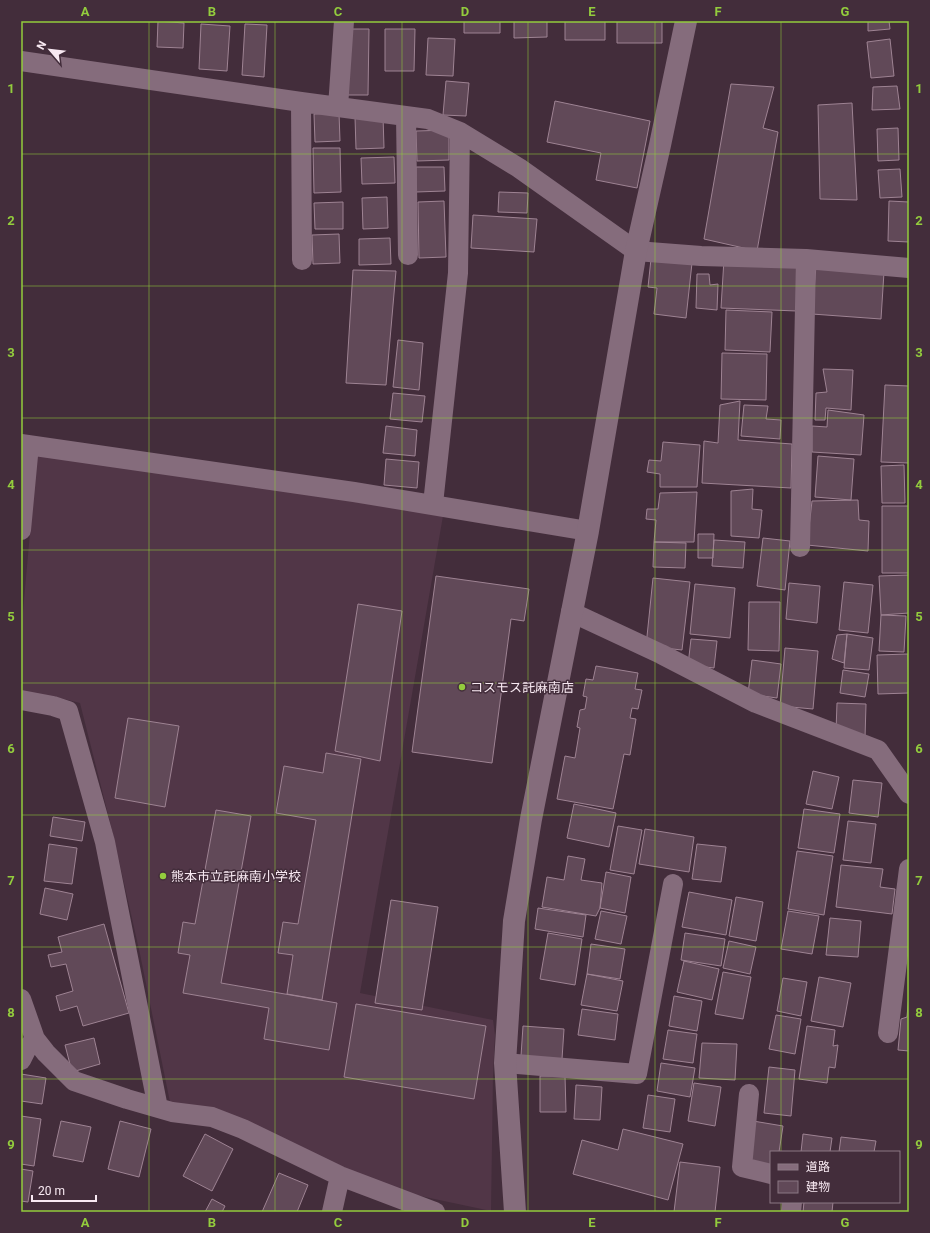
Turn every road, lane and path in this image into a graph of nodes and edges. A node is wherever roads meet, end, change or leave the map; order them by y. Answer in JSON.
{"nodes":[{"id":1,"x":344,"y":21,"type":"edge"},
{"id":2,"x":686,"y":21,"type":"edge"},
{"id":3,"x":21,"y":61,"type":"edge"},
{"id":4,"x":301,"y":102,"type":"junction"},
{"id":5,"x":338,"y":107,"type":"junction"},
{"id":6,"x":406,"y":116,"type":"junction"},
{"id":7,"x":460,"y":132,"type":"junction"},
{"id":8,"x":636,"y":251,"type":"junction"},
{"id":9,"x":408,"y":255,"type":"dead end"},
{"id":10,"x":806,"y":259,"type":"junction"},
{"id":11,"x":302,"y":260,"type":"dead end"},
{"id":12,"x":909,"y":268,"type":"edge"},
{"id":13,"x":25,"y":444,"type":"edge"},
{"id":14,"x":433,"y":504,"type":"junction"},
{"id":15,"x":21,"y":530,"type":"edge"},
{"id":16,"x":588,"y":531,"type":"junction"},
{"id":17,"x":800,"y":547,"type":"dead end"},
{"id":18,"x":571,"y":612,"type":"junction"},
{"id":19,"x":21,"y":700,"type":"edge"},
{"id":20,"x":909,"y":794,"type":"edge"},
{"id":21,"x":909,"y":869,"type":"edge"},
{"id":22,"x":673,"y":884,"type":"dead end"},
{"id":23,"x":21,"y":999,"type":"edge"},
{"id":24,"x":888,"y":1033,"type":"dead end"},
{"id":25,"x":36,"y":1039,"type":"junction"},
{"id":26,"x":21,"y":1060,"type":"edge"},
{"id":27,"x":505,"y":1063,"type":"junction"},
{"id":28,"x":749,"y":1094,"type":"dead end"},
{"id":29,"x":158,"y":1108,"type":"junction"},
{"id":30,"x":770,"y":1174,"type":"edge"},
{"id":31,"x":340,"y":1176,"type":"junction"},
{"id":32,"x":332,"y":1212,"type":"edge"},
{"id":33,"x":435,"y":1212,"type":"edge"},
{"id":34,"x":515,"y":1212,"type":"edge"}],
"edges":[{"from":1,"to":5,"type":"street"},
{"from":2,"to":8,"type":"street"},
{"from":3,"to":4,"type":"street"},
{"from":4,"to":5,"type":"street"},
{"from":4,"to":11,"type":"street"},
{"from":5,"to":6,"type":"street"},
{"from":6,"to":7,"type":"street"},
{"from":6,"to":9,"type":"street"},
{"from":7,"to":8,"type":"street"},
{"from":7,"to":14,"type":"street"},
{"from":8,"to":10,"type":"street"},
{"from":8,"to":16,"type":"street"},
{"from":10,"to":12,"type":"street"},
{"from":10,"to":17,"type":"street"},
{"from":13,"to":14,"type":"street"},
{"from":13,"to":15,"type":"street"},
{"from":14,"to":16,"type":"street"},
{"from":16,"to":18,"type":"street"},
{"from":18,"to":20,"type":"street"},
{"from":18,"to":27,"type":"street"},
{"from":19,"to":29,"type":"street"},
{"from":21,"to":24,"type":"street"},
{"from":22,"to":27,"type":"street"},
{"from":23,"to":25,"type":"street"},
{"from":25,"to":26,"type":"street"},
{"from":25,"to":29,"type":"street"},
{"from":27,"to":34,"type":"street"},
{"from":28,"to":30,"type":"street"},
{"from":29,"to":31,"type":"street"},
{"from":31,"to":32,"type":"street"},
{"from":31,"to":33,"type":"street"}]}
